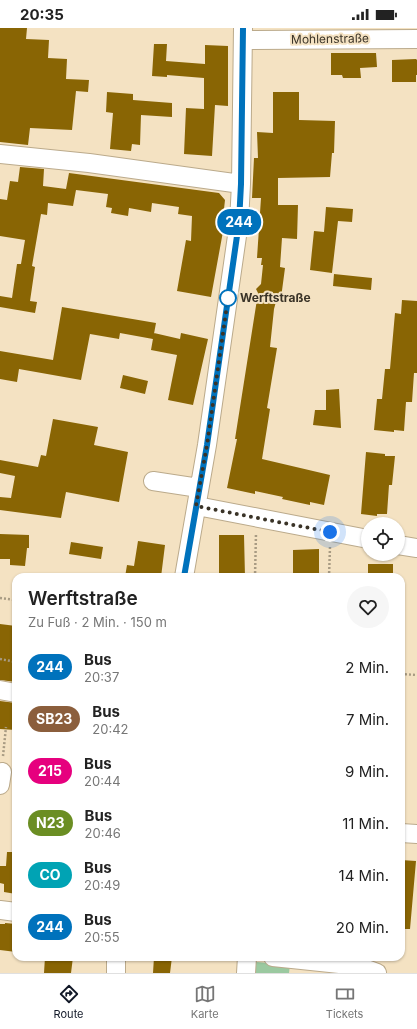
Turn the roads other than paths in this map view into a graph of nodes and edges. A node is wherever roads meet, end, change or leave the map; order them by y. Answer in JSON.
{"nodes":[{"id":1,"x":243,"y":34,"type":"edge"},
{"id":2,"x":417,"y":38,"type":"edge"},
{"id":3,"x":0,"y":154,"type":"edge"},
{"id":4,"x":241,"y":184,"type":"junction"},
{"id":5,"x":153,"y":481,"type":"dead end"},
{"id":6,"x":199,"y":488,"type":"junction"},
{"id":7,"x":196,"y":506,"type":"junction"},
{"id":8,"x":361,"y":538,"type":"edge"},
{"id":9,"x":405,"y":546,"type":"edge"},
{"id":10,"x":417,"y":548,"type":"edge"},
{"id":11,"x":185,"y":573,"type":"edge"},
{"id":12,"x":0,"y":690,"type":"edge"},
{"id":13,"x":12,"y":692,"type":"edge"},
{"id":14,"x":405,"y":833,"type":"edge"},
{"id":15,"x":417,"y":834,"type":"edge"},
{"id":16,"x":0,"y":910,"type":"edge"},
{"id":17,"x":12,"y":912,"type":"edge"},
{"id":18,"x":116,"y":961,"type":"edge"},
{"id":19,"x":247,"y":961,"type":"edge"},
{"id":20,"x":311,"y":961,"type":"edge"},
{"id":21,"x":116,"y":973,"type":"edge"},
{"id":22,"x":246,"y":973,"type":"edge"},
{"id":23,"x":377,"y":973,"type":"edge"}],
"edges":[{"from":1,"to":2,"type":"street","name":"Mohlenstraße"},
{"from":1,"to":4,"type":"street"},
{"from":3,"to":4,"type":"street"},
{"from":4,"to":6,"type":"street"},
{"from":5,"to":6,"type":"street"},
{"from":6,"to":7,"type":"street"},
{"from":7,"to":8,"type":"street"},
{"from":7,"to":11,"type":"street"},
{"from":9,"to":10,"type":"street"},
{"from":12,"to":13,"type":"street"},
{"from":14,"to":15,"type":"street"},
{"from":16,"to":17,"type":"street"},
{"from":18,"to":21,"type":"street"},
{"from":19,"to":22,"type":"street"},
{"from":20,"to":23,"type":"street"}]}
